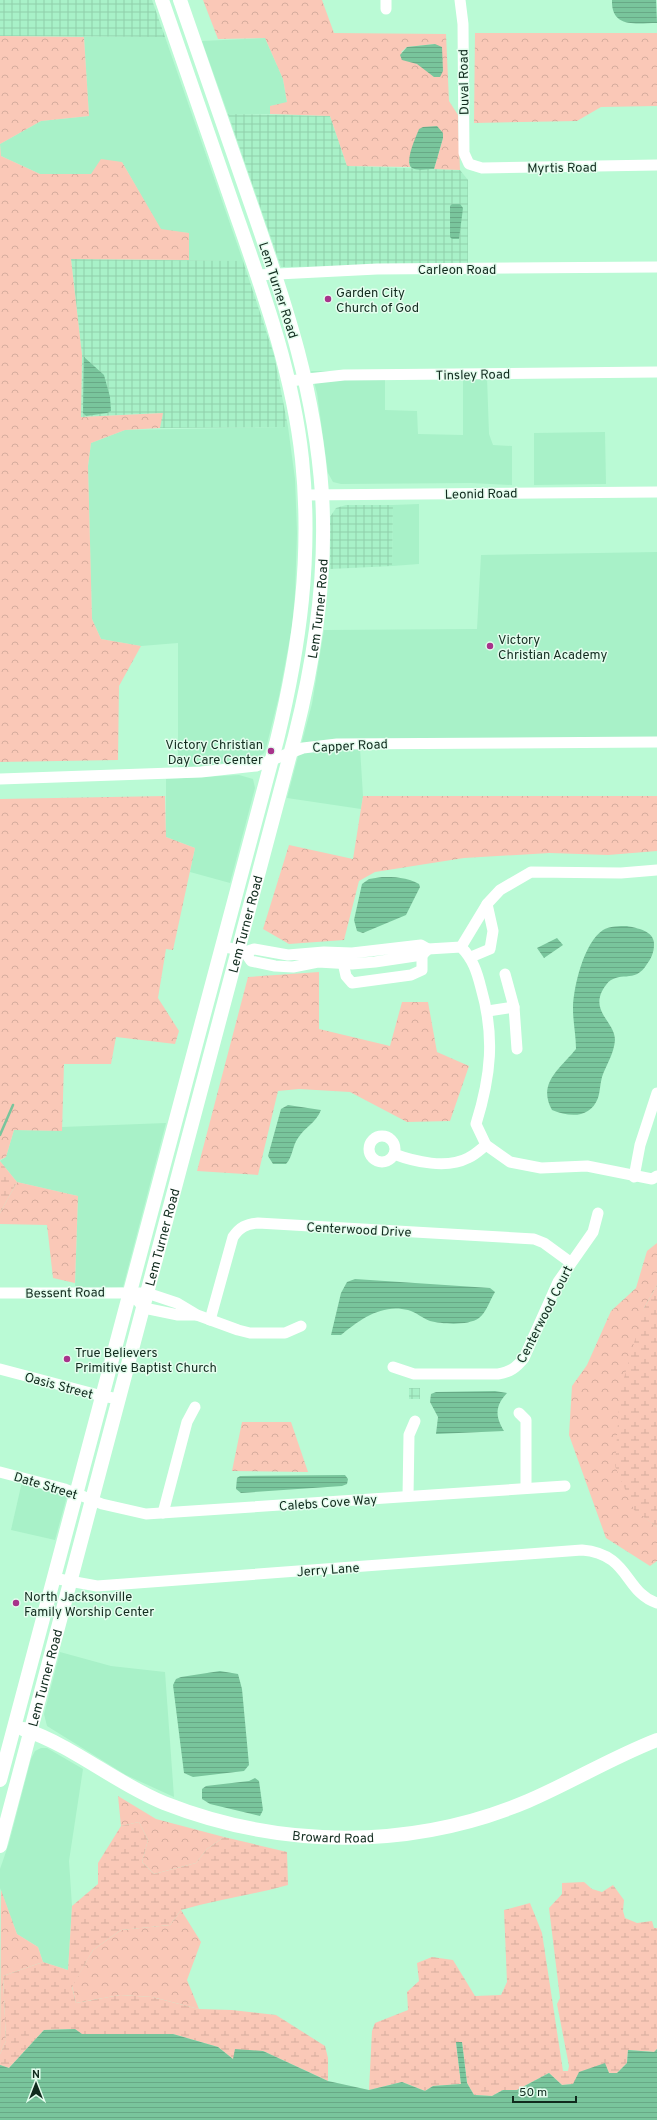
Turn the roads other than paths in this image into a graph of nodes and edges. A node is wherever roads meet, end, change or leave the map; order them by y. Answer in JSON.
{"nodes":[{"id":1,"x":162,"y":0,"type":"edge"},
{"id":2,"x":180,"y":0,"type":"edge"},
{"id":3,"x":460,"y":0,"type":"edge"},
{"id":4,"x":469,"y":164,"type":"joint"},
{"id":5,"x":657,"y":165,"type":"edge"},
{"id":6,"x":657,"y":267,"type":"edge"},
{"id":7,"x":275,"y":274,"type":"junction"},
{"id":8,"x":258,"y":275,"type":"junction"},
{"id":9,"x":657,"y":372,"type":"edge"},
{"id":10,"x":306,"y":379,"type":"junction"},
{"id":11,"x":289,"y":381,"type":"junction"},
{"id":12,"x":657,"y":492,"type":"edge"},
{"id":13,"x":305,"y":495,"type":"junction"},
{"id":14,"x":322,"y":495,"type":"junction"},
{"id":15,"x":657,"y":742,"type":"edge"},
{"id":16,"x":291,"y":753,"type":"junction"},
{"id":17,"x":272,"y":760,"type":"junction"},
{"id":18,"x":0,"y":779,"type":"edge"},
{"id":19,"x":657,"y":870,"type":"edge"},
{"id":20,"x":487,"y":904,"type":"junction"},
{"id":21,"x":222,"y":946,"type":"junction"},
{"id":22,"x":461,"y":947,"type":"junction"},
{"id":23,"x":242,"y":951,"type":"junction"},
{"id":24,"x":425,"y":952,"type":"junction"},
{"id":25,"x":471,"y":957,"type":"junction"},
{"id":26,"x":342,"y":958,"type":"junction"},
{"id":27,"x":505,"y":974,"type":"dead end"},
{"id":28,"x":514,"y":1007,"type":"junction"},
{"id":29,"x":488,"y":1011,"type":"junction"},
{"id":30,"x":517,"y":1049,"type":"dead end"},
{"id":31,"x":657,"y":1093,"type":"edge"},
{"id":32,"x":652,"y":1120,"type":"edge"},
{"id":33,"x":175,"y":1122,"type":"junction"},
{"id":34,"x":192,"y":1125,"type":"junction"},
{"id":35,"x":486,"y":1145,"type":"junction"},
{"id":36,"x":394,"y":1154,"type":"dead end"},
{"id":37,"x":657,"y":1176,"type":"edge"},
{"id":38,"x":634,"y":1177,"type":"junction"},
{"id":39,"x":598,"y":1213,"type":"dead end"},
{"id":40,"x":570,"y":1262,"type":"junction"},
{"id":41,"x":130,"y":1292,"type":"junction"},
{"id":42,"x":0,"y":1293,"type":"edge"},
{"id":43,"x":147,"y":1293,"type":"junction"},
{"id":44,"x":144,"y":1308,"type":"junction"},
{"id":45,"x":197,"y":1315,"type":"junction"},
{"id":46,"x":210,"y":1320,"type":"junction"},
{"id":47,"x":301,"y":1326,"type":"dead end"},
{"id":48,"x":393,"y":1366,"type":"dead end"},
{"id":49,"x":0,"y":1369,"type":"edge"},
{"id":50,"x":102,"y":1396,"type":"junction"},
{"id":51,"x":119,"y":1399,"type":"junction"},
{"id":52,"x":195,"y":1407,"type":"dead end"},
{"id":53,"x":519,"y":1413,"type":"dead end"},
{"id":54,"x":415,"y":1420,"type":"dead end"},
{"id":55,"x":0,"y":1472,"type":"edge"},
{"id":56,"x":565,"y":1486,"type":"dead end"},
{"id":57,"x":526,"y":1488,"type":"junction"},
{"id":58,"x":76,"y":1493,"type":"junction"},
{"id":59,"x":408,"y":1496,"type":"junction"},
{"id":60,"x":92,"y":1500,"type":"junction"},
{"id":61,"x":163,"y":1513,"type":"junction"},
{"id":62,"x":54,"y":1578,"type":"junction"},
{"id":63,"x":70,"y":1582,"type":"junction"},
{"id":64,"x":657,"y":1603,"type":"edge"},
{"id":65,"x":14,"y":1726,"type":"junction"},
{"id":66,"x":30,"y":1732,"type":"junction"},
{"id":67,"x":657,"y":1740,"type":"edge"},
{"id":68,"x":0,"y":1780,"type":"edge"},
{"id":69,"x":4,"y":1812,"type":"edge"},
{"id":70,"x":0,"y":1846,"type":"edge"}],
"edges":[{"from":1,"to":8,"type":"main road","name":"Lem Turner Road"},
{"from":2,"to":7,"type":"main road","name":"Lem Turner Road"},
{"from":3,"to":4,"type":"street","name":"Duval Road"},
{"from":4,"to":5,"type":"street","name":"Myrtis Road"},
{"from":6,"to":7,"type":"street","name":"Carleon Road"},
{"from":7,"to":8,"type":"street","name":"Carleon Road"},
{"from":7,"to":10,"type":"main road","name":"Lem Turner Road"},
{"from":8,"to":11,"type":"main road","name":"Lem Turner Road"},
{"from":9,"to":10,"type":"street","name":"Tinsley Road"},
{"from":10,"to":11,"type":"street","name":"Tinsley Road"},
{"from":10,"to":14,"type":"main road","name":"Lem Turner Road"},
{"from":11,"to":13,"type":"main road","name":"Lem Turner Road"},
{"from":12,"to":14,"type":"street","name":"Leonid Road"},
{"from":13,"to":14,"type":"street","name":"Leonid Road"},
{"from":13,"to":17,"type":"main road","name":"Lem Turner Road"},
{"from":14,"to":16,"type":"main road","name":"Lem Turner Road"},
{"from":15,"to":16,"type":"street","name":"Capper Road"},
{"from":16,"to":17,"type":"street","name":"Capper Road"},
{"from":16,"to":23,"type":"main road","name":"Lem Turner Road"},
{"from":17,"to":18,"type":"street","name":"Capper Road"},
{"from":17,"to":21,"type":"main road","name":"Lem Turner Road"},
{"from":19,"to":20,"type":"street"},
{"from":20,"to":22,"type":"street"},
{"from":20,"to":25,"type":"street"},
{"from":21,"to":23,"type":"street"},
{"from":21,"to":33,"type":"main road","name":"Lem Turner Road"},
{"from":22,"to":24,"type":"street"},
{"from":22,"to":25,"type":"street"},
{"from":23,"to":26,"type":"street"},
{"from":23,"to":34,"type":"main road","name":"Lem Turner Road"},
{"from":24,"to":26,"type":"street"},
{"from":24,"to":26,"type":"street"},
{"from":25,"to":29,"type":"street"},
{"from":27,"to":28,"type":"street"},
{"from":28,"to":29,"type":"street"},
{"from":28,"to":30,"type":"street"},
{"from":29,"to":35,"type":"street"},
{"from":31,"to":32,"type":"street"},
{"from":32,"to":38,"type":"street"},
{"from":33,"to":34,"type":"main road"},
{"from":33,"to":41,"type":"main road","name":"Lem Turner Road"},
{"from":34,"to":43,"type":"main road","name":"Lem Turner Road"},
{"from":35,"to":36,"type":"street"},
{"from":35,"to":38,"type":"street"},
{"from":37,"to":38,"type":"street"},
{"from":39,"to":40,"type":"street","name":"Centerwood Court"},
{"from":40,"to":46,"type":"street","name":"Centerwood Drive"},
{"from":40,"to":48,"type":"street","name":"Centerwood Court"},
{"from":41,"to":42,"type":"street","name":"Bessent Road"},
{"from":41,"to":43,"type":"street","name":"Bessent Road"},
{"from":41,"to":44,"type":"street"},
{"from":41,"to":50,"type":"main road","name":"Lem Turner Road"},
{"from":43,"to":44,"type":"main road","name":"Lem Turner Road"},
{"from":43,"to":45,"type":"street","name":"Bessent Road"},
{"from":44,"to":45,"type":"street","name":"Bessent Road"},
{"from":44,"to":51,"type":"main road","name":"Lem Turner Road"},
{"from":45,"to":46,"type":"street","name":"Bessent Road"},
{"from":46,"to":47,"type":"street","name":"Bessent Road"},
{"from":49,"to":50,"type":"street","name":"Oasis Street"},
{"from":50,"to":51,"type":"street","name":"Oasis Street"},
{"from":50,"to":58,"type":"main road","name":"Lem Turner Road"},
{"from":51,"to":60,"type":"main road","name":"Lem Turner Road"},
{"from":52,"to":61,"type":"street"},
{"from":53,"to":57,"type":"street"},
{"from":54,"to":59,"type":"street"},
{"from":55,"to":58,"type":"street","name":"Date Street"},
{"from":56,"to":57,"type":"street","name":"Calebs Cove Way"},
{"from":57,"to":59,"type":"street","name":"Calebs Cove Way"},
{"from":58,"to":60,"type":"street","name":"Date Street"},
{"from":58,"to":62,"type":"main road","name":"Lem Turner Road"},
{"from":59,"to":61,"type":"street","name":"Calebs Cove Way"},
{"from":60,"to":61,"type":"street","name":"Calebs Cove Way"},
{"from":60,"to":63,"type":"main road","name":"Lem Turner Road"},
{"from":62,"to":63,"type":"street","name":"Jerry Lane"},
{"from":62,"to":65,"type":"main road","name":"Lem Turner Road"},
{"from":63,"to":64,"type":"street","name":"Jerry Lane"},
{"from":63,"to":66,"type":"main road","name":"Lem Turner Road"},
{"from":65,"to":66,"type":"main road","name":"Broward Road"},
{"from":65,"to":68,"type":"main road","name":"Lem Turner Road"},
{"from":66,"to":67,"type":"main road","name":"Broward Road"},
{"from":66,"to":69,"type":"main road","name":"Lem Turner Road"},
{"from":69,"to":70,"type":"main road","name":"Lem Turner Road"}]}
